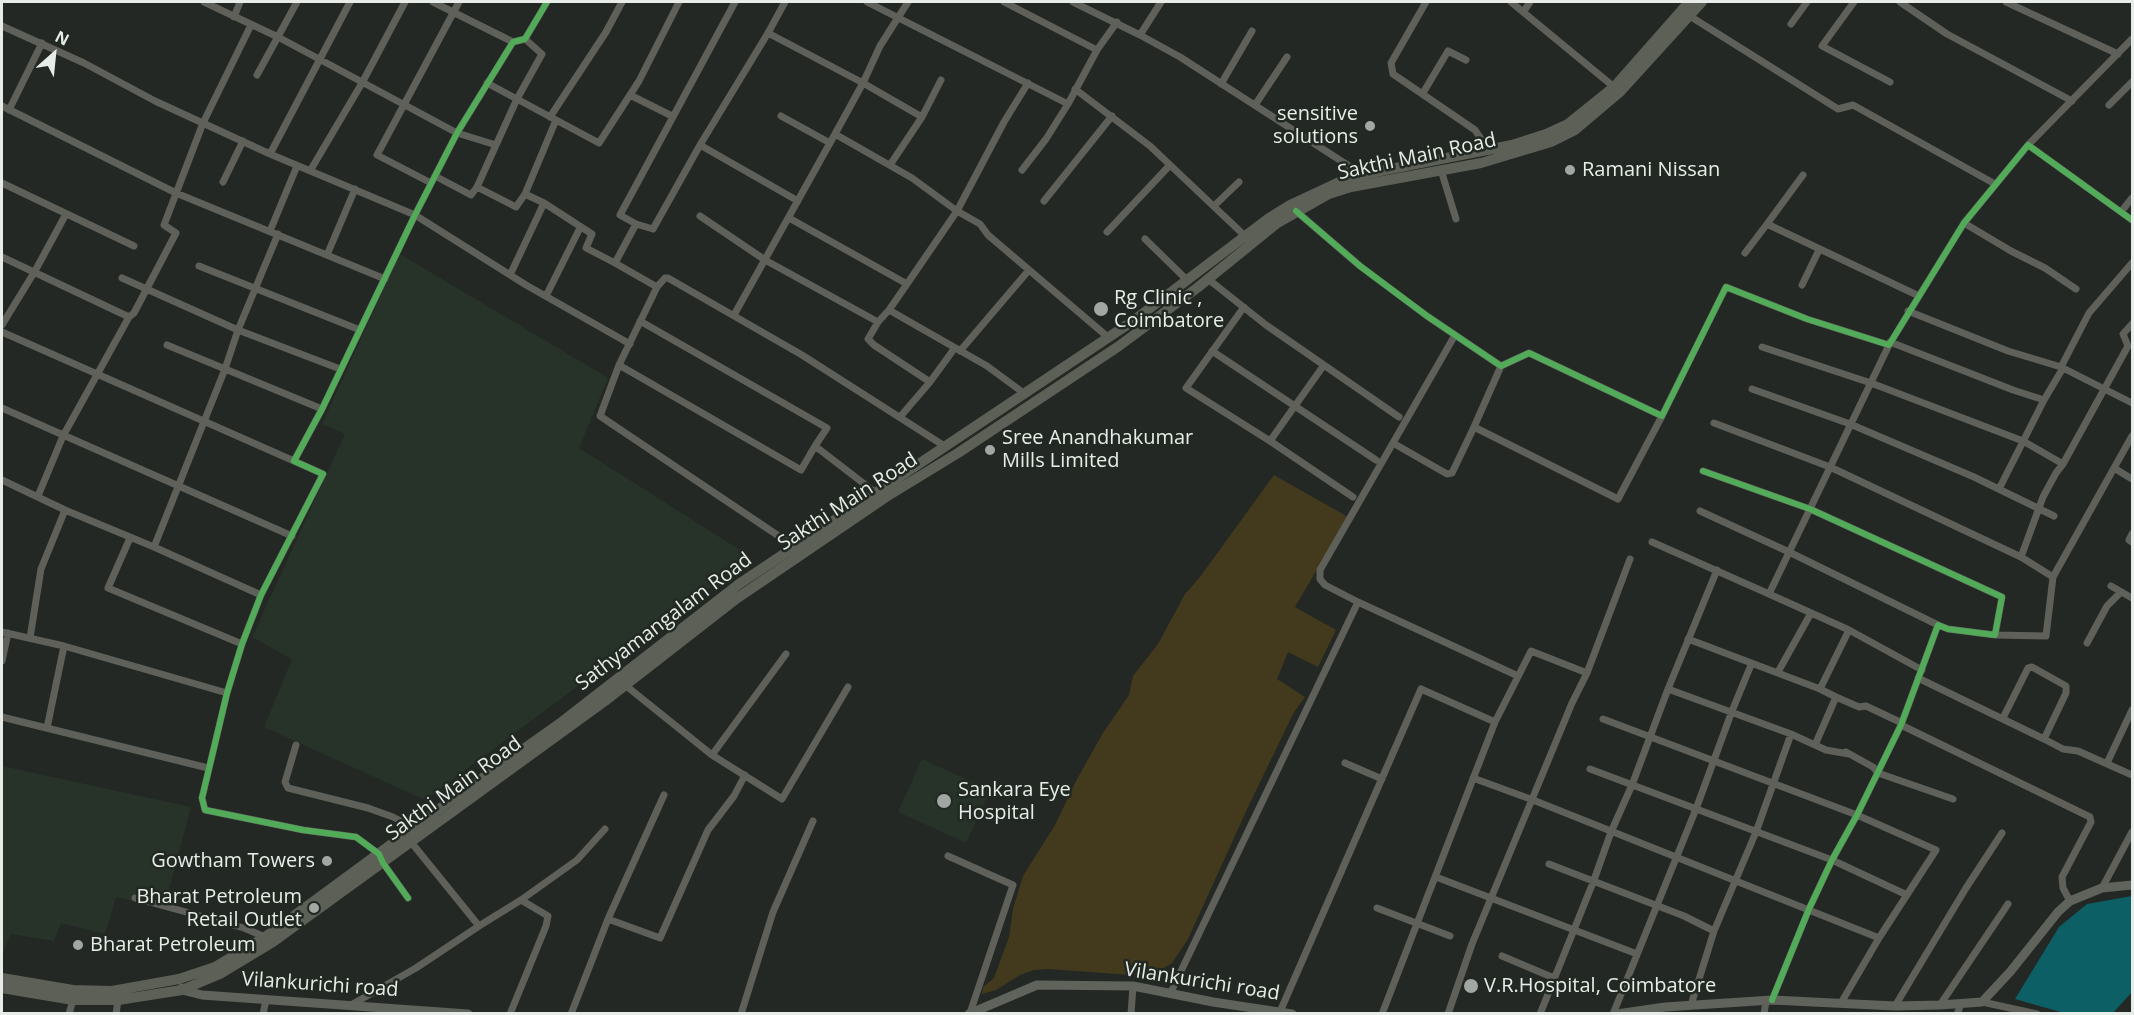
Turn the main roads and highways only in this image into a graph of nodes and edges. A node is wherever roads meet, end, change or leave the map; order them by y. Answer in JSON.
{"nodes":[{"id":1,"x":1689,"y":2,"type":"edge"},
{"id":2,"x":1702,"y":2,"type":"edge"},
{"id":3,"x":1685,"y":13,"type":"junction"},
{"id":4,"x":1125,"y":334,"type":"junction"},
{"id":5,"x":381,"y":859,"type":"junction"},
{"id":6,"x":2133,"y":885,"type":"edge"},
{"id":7,"x":2,"y":978,"type":"edge"},
{"id":8,"x":180,"y":985,"type":"junction"},
{"id":9,"x":2,"y":988,"type":"edge"},
{"id":10,"x":1665,"y":1010,"type":"edge"},
{"id":11,"x":373,"y":1011,"type":"edge"},
{"id":12,"x":448,"y":1012,"type":"edge"},
{"id":13,"x":1279,"y":1012,"type":"edge"},
{"id":14,"x":970,"y":1013,"type":"edge"},
{"id":15,"x":468,"y":1014,"type":"edge"},
{"id":16,"x":1292,"y":1014,"type":"edge"},
{"id":17,"x":1617,"y":1014,"type":"edge"}],
"edges":[{"from":1,"to":3,"type":"highway","name":"Sathyamangalam Road"},
{"from":2,"to":3,"type":"highway","name":"Sakthi Main Road"},
{"from":3,"to":4,"type":"highway","name":"Sathyamangalam Road"},
{"from":3,"to":4,"type":"highway","name":"Sakthi Main Road"},
{"from":4,"to":5,"type":"highway","name":"Sakthi Main Road"},
{"from":4,"to":5,"type":"highway","name":"Sathyamangalam Road"},
{"from":5,"to":8,"type":"highway","name":"Sathyamangalam Road"},
{"from":5,"to":8,"type":"highway","name":"Sakthi Main Road"},
{"from":6,"to":10,"type":"main road"},
{"from":7,"to":8,"type":"highway","name":"Sathyamangalam Road"},
{"from":8,"to":9,"type":"highway","name":"Sakthi Main Road"},
{"from":8,"to":11,"type":"main road","name":"Vilankurichi road"},
{"from":10,"to":17,"type":"main road"},
{"from":11,"to":12,"type":"main road","name":"Vilankurichi road"},
{"from":12,"to":15,"type":"main road","name":"Vilankurichi road"},
{"from":13,"to":14,"type":"main road","name":"Vilankurichi road"},
{"from":13,"to":16,"type":"main road","name":"Vilankurichi road"}]}
